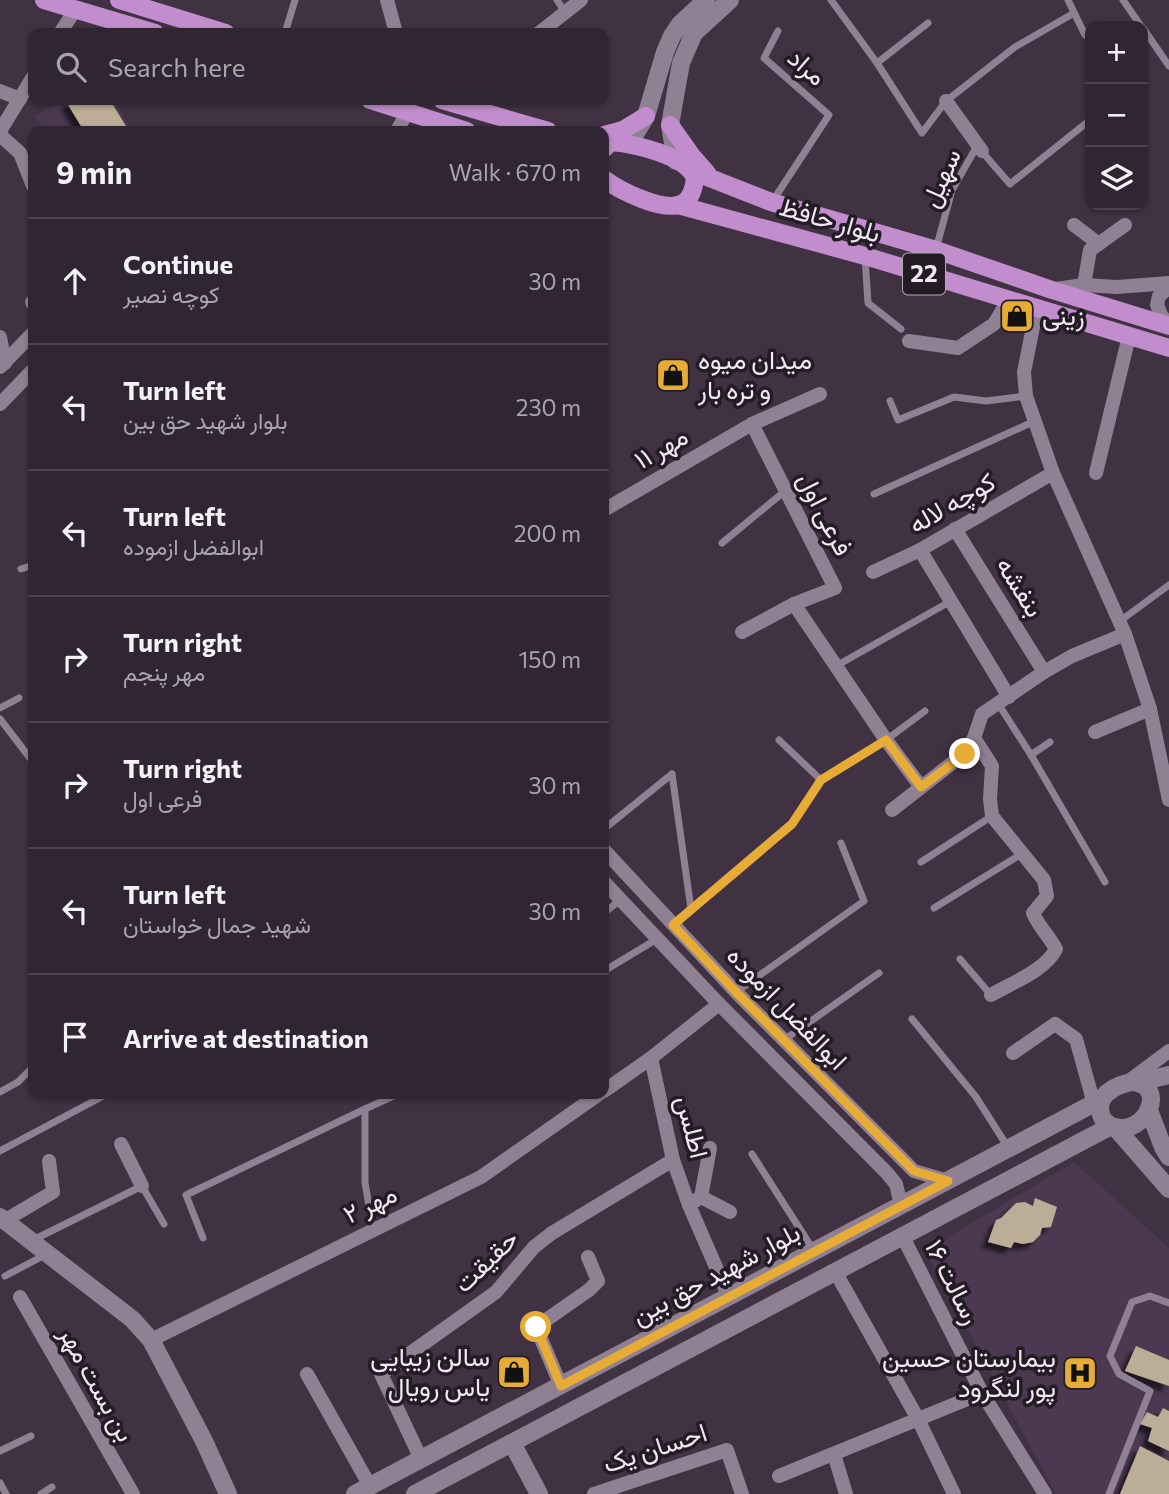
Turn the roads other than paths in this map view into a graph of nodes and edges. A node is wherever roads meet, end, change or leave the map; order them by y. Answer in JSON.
{"nodes":[{"id":1,"x":44,"y":0,"type":"edge"},
{"id":2,"x":119,"y":0,"type":"edge"},
{"id":3,"x":295,"y":0,"type":"edge"},
{"id":4,"x":387,"y":0,"type":"edge"},
{"id":5,"x":581,"y":0,"type":"edge"},
{"id":6,"x":706,"y":0,"type":"edge"},
{"id":7,"x":730,"y":0,"type":"edge"},
{"id":8,"x":831,"y":0,"type":"edge"},
{"id":9,"x":1068,"y":0,"type":"edge"},
{"id":10,"x":1123,"y":0,"type":"edge"},
{"id":11,"x":561,"y":6,"type":"edge"},
{"id":12,"x":75,"y":10,"type":"junction"},
{"id":13,"x":1074,"y":13,"type":"junction"},
{"id":14,"x":1138,"y":21,"type":"edge"},
{"id":15,"x":928,"y":23,"type":"dead end"},
{"id":16,"x":63,"y":28,"type":"edge"},
{"id":17,"x":138,"y":28,"type":"edge"},
{"id":18,"x":210,"y":28,"type":"edge"},
{"id":19,"x":287,"y":28,"type":"edge"},
{"id":20,"x":395,"y":28,"type":"edge"},
{"id":21,"x":543,"y":28,"type":"edge"},
{"id":22,"x":778,"y":31,"type":"dead end"},
{"id":23,"x":1085,"y":36,"type":"dead end"},
{"id":24,"x":1148,"y":36,"type":"edge"},
{"id":25,"x":877,"y":63,"type":"junction"},
{"id":26,"x":1169,"y":66,"type":"edge"},
{"id":27,"x":28,"y":85,"type":"edge"},
{"id":28,"x":0,"y":91,"type":"edge"},
{"id":29,"x":20,"y":99,"type":"junction"},
{"id":30,"x":946,"y":101,"type":"junction"},
{"id":31,"x":385,"y":105,"type":"edge"},
{"id":32,"x":483,"y":106,"type":"edge"},
{"id":33,"x":407,"y":112,"type":"junction"},
{"id":34,"x":646,"y":116,"type":"junction"},
{"id":35,"x":1085,"y":124,"type":"edge"},
{"id":36,"x":670,"y":125,"type":"junction"},
{"id":37,"x":400,"y":126,"type":"edge"},
{"id":38,"x":451,"y":126,"type":"edge"},
{"id":39,"x":535,"y":126,"type":"edge"},
{"id":40,"x":0,"y":133,"type":"edge"},
{"id":41,"x":610,"y":143,"type":"edge"},
{"id":42,"x":982,"y":151,"type":"junction"},
{"id":43,"x":676,"y":161,"type":"junction"},
{"id":44,"x":692,"y":171,"type":"junction"},
{"id":45,"x":28,"y":173,"type":"edge"},
{"id":46,"x":715,"y":180,"type":"junction"},
{"id":47,"x":609,"y":182,"type":"edge"},
{"id":48,"x":771,"y":202,"type":"junction"},
{"id":49,"x":678,"y":205,"type":"junction"},
{"id":50,"x":1073,"y":225,"type":"dead end"},
{"id":51,"x":1125,"y":225,"type":"dead end"},
{"id":52,"x":1099,"y":244,"type":"junction"},
{"id":53,"x":936,"y":250,"type":"junction"},
{"id":54,"x":865,"y":256,"type":"junction"},
{"id":55,"x":1084,"y":285,"type":"junction"},
{"id":56,"x":1169,"y":285,"type":"edge"},
{"id":57,"x":1052,"y":290,"type":"junction"},
{"id":58,"x":1009,"y":299,"type":"junction"},
{"id":59,"x":1037,"y":307,"type":"junction"},
{"id":60,"x":1169,"y":324,"type":"edge"},
{"id":61,"x":905,"y":335,"type":"joint"},
{"id":62,"x":1129,"y":336,"type":"junction"},
{"id":63,"x":0,"y":337,"type":"edge"},
{"id":64,"x":28,"y":338,"type":"edge"},
{"id":65,"x":1169,"y":348,"type":"edge"},
{"id":66,"x":2,"y":365,"type":"edge"},
{"id":67,"x":28,"y":375,"type":"edge"},
{"id":68,"x":820,"y":394,"type":"dead end"},
{"id":69,"x":1026,"y":396,"type":"junction"},
{"id":70,"x":890,"y":401,"type":"dead end"},
{"id":71,"x":0,"y":404,"type":"edge"},
{"id":72,"x":1035,"y":421,"type":"junction"},
{"id":73,"x":752,"y":424,"type":"junction"},
{"id":74,"x":1054,"y":473,"type":"junction"},
{"id":75,"x":1096,"y":473,"type":"dead end"},
{"id":76,"x":786,"y":490,"type":"junction"},
{"id":77,"x":874,"y":494,"type":"dead end"},
{"id":78,"x":609,"y":507,"type":"edge"},
{"id":79,"x":955,"y":529,"type":"junction"},
{"id":80,"x":722,"y":543,"type":"dead end"},
{"id":81,"x":920,"y":550,"type":"junction"},
{"id":82,"x":28,"y":567,"type":"edge"},
{"id":83,"x":21,"y":569,"type":"dead end"},
{"id":84,"x":873,"y":572,"type":"dead end"},
{"id":85,"x":1169,"y":585,"type":"edge"},
{"id":86,"x":951,"y":601,"type":"junction"},
{"id":87,"x":794,"y":604,"type":"junction"},
{"id":88,"x":1122,"y":628,"type":"junction"},
{"id":89,"x":742,"y":632,"type":"dead end"},
{"id":90,"x":836,"y":666,"type":"junction"},
{"id":91,"x":1044,"y":672,"type":"junction"},
{"id":92,"x":19,"y":698,"type":"dead end"},
{"id":93,"x":1004,"y":701,"type":"junction"},
{"id":94,"x":0,"y":708,"type":"edge"},
{"id":95,"x":1150,"y":709,"type":"junction"},
{"id":96,"x":925,"y":711,"type":"dead end"},
{"id":97,"x":0,"y":719,"type":"edge"},
{"id":98,"x":1095,"y":732,"type":"dead end"},
{"id":99,"x":974,"y":738,"type":"junction"},
{"id":100,"x":779,"y":740,"type":"dead end"},
{"id":101,"x":886,"y":740,"type":"junction"},
{"id":102,"x":1050,"y":742,"type":"dead end"},
{"id":103,"x":28,"y":755,"type":"edge"},
{"id":104,"x":1031,"y":755,"type":"junction"},
{"id":105,"x":821,"y":780,"type":"junction"},
{"id":106,"x":921,"y":787,"type":"junction"},
{"id":107,"x":1169,"y":800,"type":"edge"},
{"id":108,"x":892,"y":810,"type":"dead end"},
{"id":109,"x":992,"y":816,"type":"junction"},
{"id":110,"x":609,"y":826,"type":"edge"},
{"id":111,"x":842,"y":843,"type":"dead end"},
{"id":112,"x":1023,"y":853,"type":"junction"},
{"id":113,"x":609,"y":855,"type":"edge"},
{"id":114,"x":921,"y":862,"type":"dead end"},
{"id":115,"x":1105,"y":882,"type":"dead end"},
{"id":116,"x":609,"y":888,"type":"edge"},
{"id":117,"x":620,"y":900,"type":"junction"},
{"id":118,"x":934,"y":908,"type":"dead end"},
{"id":119,"x":609,"y":909,"type":"edge"},
{"id":120,"x":691,"y":909,"type":"junction"},
{"id":121,"x":673,"y":925,"type":"junction"},
{"id":122,"x":657,"y":939,"type":"junction"},
{"id":123,"x":960,"y":959,"type":"dead end"},
{"id":124,"x":609,"y":968,"type":"edge"},
{"id":125,"x":879,"y":973,"type":"dead end"},
{"id":126,"x":736,"y":992,"type":"junction"},
{"id":127,"x":991,"y":995,"type":"joint"},
{"id":128,"x":719,"y":1004,"type":"junction"},
{"id":129,"x":912,"y":1019,"type":"dead end"},
{"id":130,"x":784,"y":1040,"type":"junction"},
{"id":131,"x":1169,"y":1051,"type":"edge"},
{"id":132,"x":1013,"y":1053,"type":"dead end"},
{"id":133,"x":651,"y":1058,"type":"junction"},
{"id":134,"x":28,"y":1072,"type":"edge"},
{"id":135,"x":1169,"y":1075,"type":"edge"},
{"id":136,"x":1133,"y":1083,"type":"junction"},
{"id":137,"x":609,"y":1087,"type":"edge"},
{"id":138,"x":0,"y":1092,"type":"edge"},
{"id":139,"x":98,"y":1099,"type":"edge"},
{"id":140,"x":387,"y":1099,"type":"edge"},
{"id":141,"x":592,"y":1099,"type":"edge"},
{"id":142,"x":1098,"y":1102,"type":"junction"},
{"id":143,"x":365,"y":1109,"type":"junction"},
{"id":144,"x":1157,"y":1109,"type":"edge"},
{"id":145,"x":1113,"y":1126,"type":"junction"},
{"id":146,"x":121,"y":1144,"type":"dead end"},
{"id":147,"x":710,"y":1148,"type":"dead end"},
{"id":148,"x":1010,"y":1150,"type":"junction"},
{"id":149,"x":0,"y":1151,"type":"edge"},
{"id":150,"x":752,"y":1154,"type":"dead end"},
{"id":151,"x":1169,"y":1157,"type":"edge"},
{"id":152,"x":673,"y":1160,"type":"junction"},
{"id":153,"x":49,"y":1161,"type":"dead end"},
{"id":154,"x":948,"y":1181,"type":"junction"},
{"id":155,"x":142,"y":1186,"type":"junction"},
{"id":156,"x":1169,"y":1189,"type":"edge"},
{"id":157,"x":695,"y":1201,"type":"junction"},
{"id":158,"x":901,"y":1205,"type":"junction"},
{"id":159,"x":730,"y":1212,"type":"dead end"},
{"id":160,"x":2,"y":1219,"type":"edge"},
{"id":161,"x":164,"y":1224,"type":"dead end"},
{"id":162,"x":373,"y":1230,"type":"junction"},
{"id":163,"x":903,"y":1237,"type":"junction"},
{"id":164,"x":203,"y":1238,"type":"dead end"},
{"id":165,"x":31,"y":1241,"type":"junction"},
{"id":166,"x":814,"y":1252,"type":"junction"},
{"id":167,"x":46,"y":1255,"type":"junction"},
{"id":168,"x":588,"y":1256,"type":"dead end"},
{"id":169,"x":836,"y":1273,"type":"junction"},
{"id":170,"x":5,"y":1276,"type":"dead end"},
{"id":171,"x":20,"y":1297,"type":"dead end"},
{"id":172,"x":729,"y":1297,"type":"junction"},
{"id":173,"x":1169,"y":1303,"type":"edge"},
{"id":174,"x":151,"y":1340,"type":"junction"},
{"id":175,"x":307,"y":1374,"type":"dead end"},
{"id":176,"x":561,"y":1386,"type":"junction"},
{"id":177,"x":982,"y":1393,"type":"junction"},
{"id":178,"x":918,"y":1419,"type":"junction"},
{"id":179,"x":31,"y":1436,"type":"dead end"},
{"id":180,"x":512,"y":1443,"type":"junction"},
{"id":181,"x":0,"y":1451,"type":"edge"},
{"id":182,"x":834,"y":1454,"type":"junction"},
{"id":183,"x":421,"y":1459,"type":"junction"},
{"id":184,"x":779,"y":1476,"type":"dead end"},
{"id":185,"x":0,"y":1483,"type":"edge"},
{"id":186,"x":52,"y":1487,"type":"dead end"},
{"id":187,"x":363,"y":1490,"type":"edge"},
{"id":188,"x":6,"y":1494,"type":"edge"},
{"id":189,"x":41,"y":1494,"type":"edge"},
{"id":190,"x":133,"y":1494,"type":"edge"},
{"id":191,"x":228,"y":1494,"type":"edge"},
{"id":192,"x":415,"y":1494,"type":"edge"},
{"id":193,"x":539,"y":1494,"type":"edge"},
{"id":194,"x":594,"y":1494,"type":"edge"},
{"id":195,"x":742,"y":1494,"type":"edge"},
{"id":196,"x":846,"y":1494,"type":"edge"},
{"id":197,"x":954,"y":1494,"type":"edge"},
{"id":198,"x":1045,"y":1494,"type":"edge"},
{"id":199,"x":1109,"y":1494,"type":"edge"}],
"edges":[{"from":1,"to":12,"type":"main road"},
{"from":2,"to":18,"type":"main road"},
{"from":3,"to":19,"type":"lane"},
{"from":4,"to":20,"type":"street"},
{"from":5,"to":11,"type":"street"},
{"from":6,"to":34,"type":"main road"},
{"from":7,"to":36,"type":"main road"},
{"from":8,"to":25,"type":"lane"},
{"from":9,"to":13,"type":"lane"},
{"from":10,"to":14,"type":"lane"},
{"from":11,"to":21,"type":"street"},
{"from":12,"to":16,"type":"street"},
{"from":12,"to":17,"type":"main road"},
{"from":13,"to":23,"type":"lane"},
{"from":13,"to":30,"type":"lane"},
{"from":15,"to":25,"type":"lane"},
{"from":22,"to":48,"type":"lane","name":"مراد"},
{"from":24,"to":26,"type":"lane"},
{"from":25,"to":30,"type":"lane"},
{"from":27,"to":29,"type":"street"},
{"from":28,"to":29,"type":"street"},
{"from":29,"to":40,"type":"street"},
{"from":30,"to":42,"type":"street"},
{"from":31,"to":33,"type":"main road"},
{"from":32,"to":39,"type":"main road"},
{"from":33,"to":37,"type":"street"},
{"from":33,"to":38,"type":"main road"},
{"from":34,"to":41,"type":"main road"},
{"from":34,"to":41,"type":"main road"},
{"from":35,"to":42,"type":"lane","name":"سهیل"},
{"from":36,"to":43,"type":"main road"},
{"from":36,"to":46,"type":"main road"},
{"from":40,"to":45,"type":"street"},
{"from":41,"to":43,"type":"main road","number":"22"},
{"from":42,"to":53,"type":"lane","name":"سهیل"},
{"from":43,"to":44,"type":"main road","number":"22"},
{"from":44,"to":46,"type":"main road","name":"بلوار حافظ","number":"22"},
{"from":44,"to":49,"type":"main road"},
{"from":46,"to":48,"type":"main road","name":"بلوار حافظ","number":"22"},
{"from":47,"to":49,"type":"main road","number":"22"},
{"from":48,"to":53,"type":"main road","name":"بلوار حافظ","number":"22"},
{"from":49,"to":54,"type":"main road","name":"بلوار حافظ","number":"22"},
{"from":50,"to":52,"type":"street"},
{"from":51,"to":52,"type":"street"},
{"from":52,"to":55,"type":"street"},
{"from":53,"to":57,"type":"main road","name":"بلوار حافظ","number":"22"},
{"from":54,"to":58,"type":"main road","name":"بلوار حافظ","number":"22"},
{"from":54,"to":61,"type":"lane"},
{"from":55,"to":56,"type":"street"},
{"from":55,"to":57,"type":"street"},
{"from":56,"to":60,"type":"street"},
{"from":57,"to":60,"type":"main road","name":"بلوار حافظ","number":"22"},
{"from":58,"to":59,"type":"main road","name":"بلوار حافظ","number":"22"},
{"from":58,"to":61,"type":"street"},
{"from":59,"to":62,"type":"main road","name":"بلوار حافظ","number":"22"},
{"from":59,"to":69,"type":"street"},
{"from":62,"to":65,"type":"main road","name":"بلوار حافظ","number":"22"},
{"from":62,"to":75,"type":"street"},
{"from":63,"to":66,"type":"street"},
{"from":64,"to":66,"type":"street"},
{"from":67,"to":71,"type":"street"},
{"from":68,"to":73,"type":"street","name":"مهر ۱۱"},
{"from":69,"to":70,"type":"lane"},
{"from":69,"to":72,"type":"street"},
{"from":72,"to":74,"type":"street"},
{"from":72,"to":77,"type":"lane"},
{"from":73,"to":76,"type":"street","name":"فرعی اول"},
{"from":73,"to":78,"type":"street","name":"مهر ۱۱"},
{"from":74,"to":79,"type":"street","name":"کوچه لاله"},
{"from":74,"to":88,"type":"street"},
{"from":76,"to":80,"type":"lane"},
{"from":76,"to":87,"type":"street","name":"فرعی اول"},
{"from":79,"to":81,"type":"street","name":"کوچه لاله"},
{"from":79,"to":91,"type":"street","name":"بنفشه"},
{"from":81,"to":84,"type":"street","name":"کوچه لاله"},
{"from":81,"to":86,"type":"street"},
{"from":82,"to":83,"type":"lane"},
{"from":85,"to":88,"type":"lane"},
{"from":86,"to":90,"type":"lane"},
{"from":86,"to":93,"type":"street"},
{"from":87,"to":89,"type":"street","name":"فرعی اول"},
{"from":87,"to":90,"type":"street"},
{"from":88,"to":91,"type":"street"},
{"from":88,"to":95,"type":"street"},
{"from":90,"to":101,"type":"street"},
{"from":91,"to":93,"type":"street"},
{"from":92,"to":94,"type":"lane"},
{"from":93,"to":99,"type":"street"},
{"from":93,"to":104,"type":"lane"},
{"from":95,"to":98,"type":"street"},
{"from":95,"to":107,"type":"street"},
{"from":96,"to":101,"type":"lane"},
{"from":97,"to":103,"type":"lane"},
{"from":99,"to":106,"type":"street"},
{"from":99,"to":109,"type":"street"},
{"from":100,"to":105,"type":"lane"},
{"from":101,"to":105,"type":"lane"},
{"from":101,"to":106,"type":"street"},
{"from":102,"to":104,"type":"lane"},
{"from":104,"to":115,"type":"lane"},
{"from":105,"to":120,"type":"lane"},
{"from":106,"to":108,"type":"street"},
{"from":109,"to":112,"type":"street"},
{"from":109,"to":114,"type":"lane"},
{"from":110,"to":120,"type":"lane"},
{"from":111,"to":126,"type":"lane"},
{"from":112,"to":118,"type":"lane"},
{"from":112,"to":127,"type":"street"},
{"from":113,"to":121,"type":"street","name":"ابوالفضل ازموده"},
{"from":116,"to":117,"type":"street","name":"ابوالفضل ازموده"},
{"from":117,"to":119,"type":"lane"},
{"from":117,"to":122,"type":"street","name":"ابوالفضل ازموده"},
{"from":120,"to":121,"type":"lane"},
{"from":121,"to":126,"type":"street","name":"ابوالفضل ازموده"},
{"from":122,"to":124,"type":"lane"},
{"from":122,"to":128,"type":"street","name":"ابوالفضل ازموده"},
{"from":123,"to":127,"type":"lane"},
{"from":125,"to":130,"type":"lane"},
{"from":126,"to":130,"type":"street","name":"ابوالفضل ازموده"},
{"from":128,"to":133,"type":"street"},
{"from":128,"to":158,"type":"street","name":"ابوالفضل ازموده"},
{"from":129,"to":148,"type":"lane"},
{"from":130,"to":154,"type":"street","name":"ابوالفضل ازموده"},
{"from":131,"to":136,"type":"street"},
{"from":132,"to":142,"type":"street"},
{"from":133,"to":137,"type":"street"},
{"from":133,"to":152,"type":"street","name":"اطلس"},
{"from":134,"to":138,"type":"lane"},
{"from":135,"to":136,"type":"main road"},
{"from":136,"to":142,"type":"main road"},
{"from":136,"to":144,"type":"main road"},
{"from":139,"to":149,"type":"lane"},
{"from":140,"to":143,"type":"lane"},
{"from":141,"to":162,"type":"street","name":"مهر ۲"},
{"from":142,"to":145,"type":"main road"},
{"from":142,"to":148,"type":"main road","name":"بلوار شهید حق بین"},
{"from":143,"to":162,"type":"lane"},
{"from":143,"to":164,"type":"lane"},
{"from":144,"to":145,"type":"main road"},
{"from":144,"to":151,"type":"main road"},
{"from":145,"to":156,"type":"main road"},
{"from":145,"to":163,"type":"main road","name":"بلوار شهید حق بین"},
{"from":146,"to":155,"type":"street"},
{"from":147,"to":157,"type":"street","name":"اطلس"},
{"from":148,"to":154,"type":"main road","name":"بلوار شهید حق بین"},
{"from":150,"to":166,"type":"lane"},
{"from":152,"to":157,"type":"street","name":"اطلس"},
{"from":152,"to":183,"type":"street","name":"حقیقت"},
{"from":153,"to":160,"type":"street"},
{"from":154,"to":158,"type":"main road","name":"بلوار شهید حق بین"},
{"from":155,"to":161,"type":"lane"},
{"from":155,"to":165,"type":"lane"},
{"from":157,"to":159,"type":"street"},
{"from":157,"to":172,"type":"street","name":"اطلس"},
{"from":158,"to":166,"type":"main road","name":"بلوار شهید حق بین"},
{"from":160,"to":165,"type":"main road"},
{"from":162,"to":174,"type":"street","name":"مهر ۲"},
{"from":163,"to":169,"type":"main road","name":"بلوار شهید حق بین"},
{"from":163,"to":177,"type":"street","name":"رسالت ۱۶"},
{"from":165,"to":167,"type":"main road"},
{"from":166,"to":172,"type":"main road","name":"بلوار شهید حق بین"},
{"from":167,"to":170,"type":"lane"},
{"from":167,"to":174,"type":"main road"},
{"from":168,"to":176,"type":"street"},
{"from":169,"to":178,"type":"street"},
{"from":169,"to":180,"type":"main road","name":"بلوار شهید حق بین"},
{"from":171,"to":190,"type":"street","name":"بن بست مهر"},
{"from":172,"to":176,"type":"main road","name":"بلوار شهید حق بین"},
{"from":173,"to":199,"type":"lane"},
{"from":174,"to":191,"type":"main road"},
{"from":175,"to":187,"type":"street"},
{"from":176,"to":183,"type":"main road","name":"بلوار شهید حق بین"},
{"from":177,"to":178,"type":"street"},
{"from":177,"to":198,"type":"street","name":"رسالت ۱۶"},
{"from":178,"to":182,"type":"street"},
{"from":178,"to":197,"type":"street"},
{"from":179,"to":181,"type":"lane"},
{"from":180,"to":192,"type":"main road","name":"بلوار شهید حق بین"},
{"from":180,"to":193,"type":"main road"},
{"from":182,"to":184,"type":"street"},
{"from":182,"to":196,"type":"street"},
{"from":183,"to":187,"type":"main road","name":"بلوار شهید حق بین"},
{"from":185,"to":188,"type":"lane"},
{"from":186,"to":189,"type":"lane"},
{"from":194,"to":195,"type":"street","name":"احسان یک"}]}
